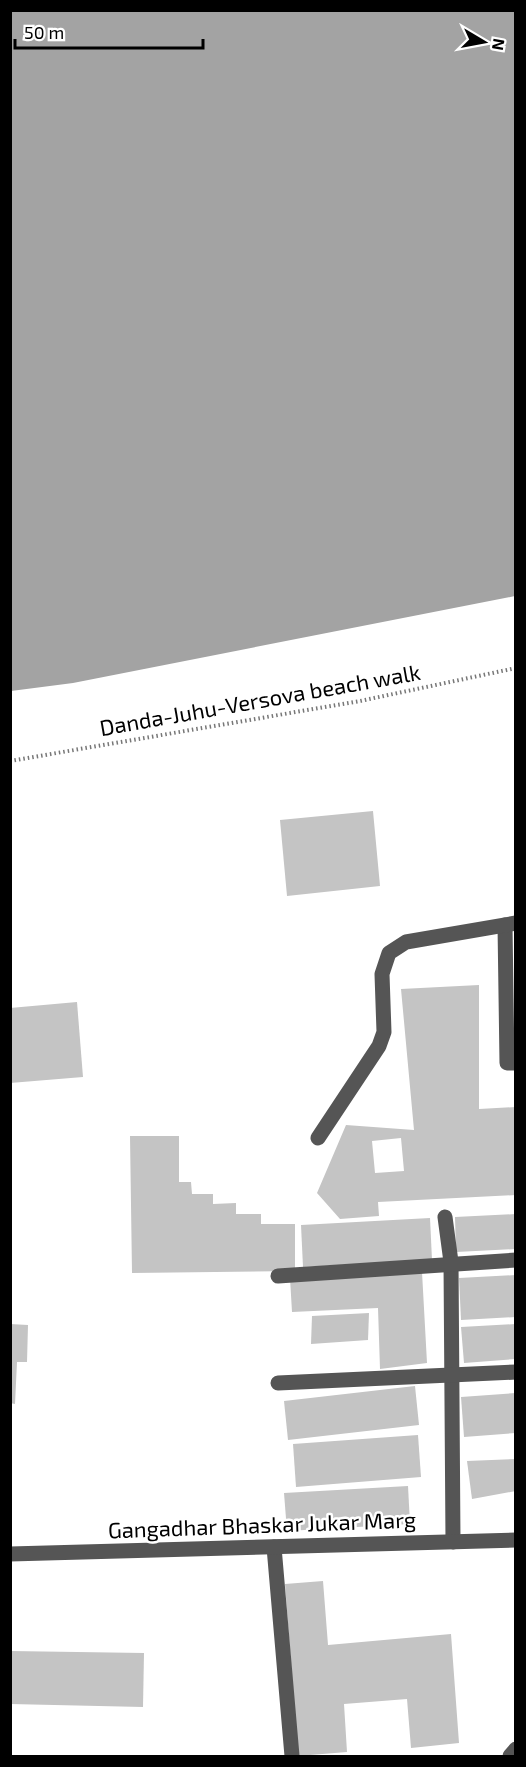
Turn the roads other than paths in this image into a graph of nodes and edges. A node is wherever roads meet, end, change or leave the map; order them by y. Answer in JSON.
{"nodes":[{"id":1,"x":510,"y":924,"type":"edge"},
{"id":2,"x":516,"y":1063,"type":"edge"},
{"id":3,"x":318,"y":1138,"type":"dead end"},
{"id":4,"x":445,"y":1217,"type":"dead end"},
{"id":5,"x":516,"y":1260,"type":"edge"},
{"id":6,"x":451,"y":1262,"type":"junction"},
{"id":7,"x":278,"y":1276,"type":"dead end"},
{"id":8,"x":516,"y":1372,"type":"edge"},
{"id":9,"x":452,"y":1373,"type":"junction"},
{"id":10,"x":278,"y":1383,"type":"dead end"},
{"id":11,"x":516,"y":1540,"type":"edge"},
{"id":12,"x":453,"y":1542,"type":"junction"},
{"id":13,"x":274,"y":1547,"type":"junction"},
{"id":14,"x":10,"y":1554,"type":"edge"},
{"id":15,"x":516,"y":1749,"type":"edge"},
{"id":16,"x":292,"y":1756,"type":"edge"},
{"id":17,"x":510,"y":1756,"type":"edge"}],
"edges":[{"from":1,"to":2,"type":"street"},
{"from":1,"to":3,"type":"street"},
{"from":4,"to":6,"type":"street"},
{"from":5,"to":6,"type":"street"},
{"from":6,"to":7,"type":"street"},
{"from":6,"to":9,"type":"street"},
{"from":8,"to":9,"type":"street"},
{"from":9,"to":10,"type":"street"},
{"from":9,"to":12,"type":"street"},
{"from":11,"to":12,"type":"street","name":"Gangadhar Bhaskar Jukar Marg"},
{"from":12,"to":13,"type":"street","name":"Gangadhar Bhaskar Jukar Marg"},
{"from":13,"to":14,"type":"street","name":"Gangadhar Bhaskar Jukar Marg"},
{"from":13,"to":16,"type":"street"},
{"from":15,"to":17,"type":"street"}]}
